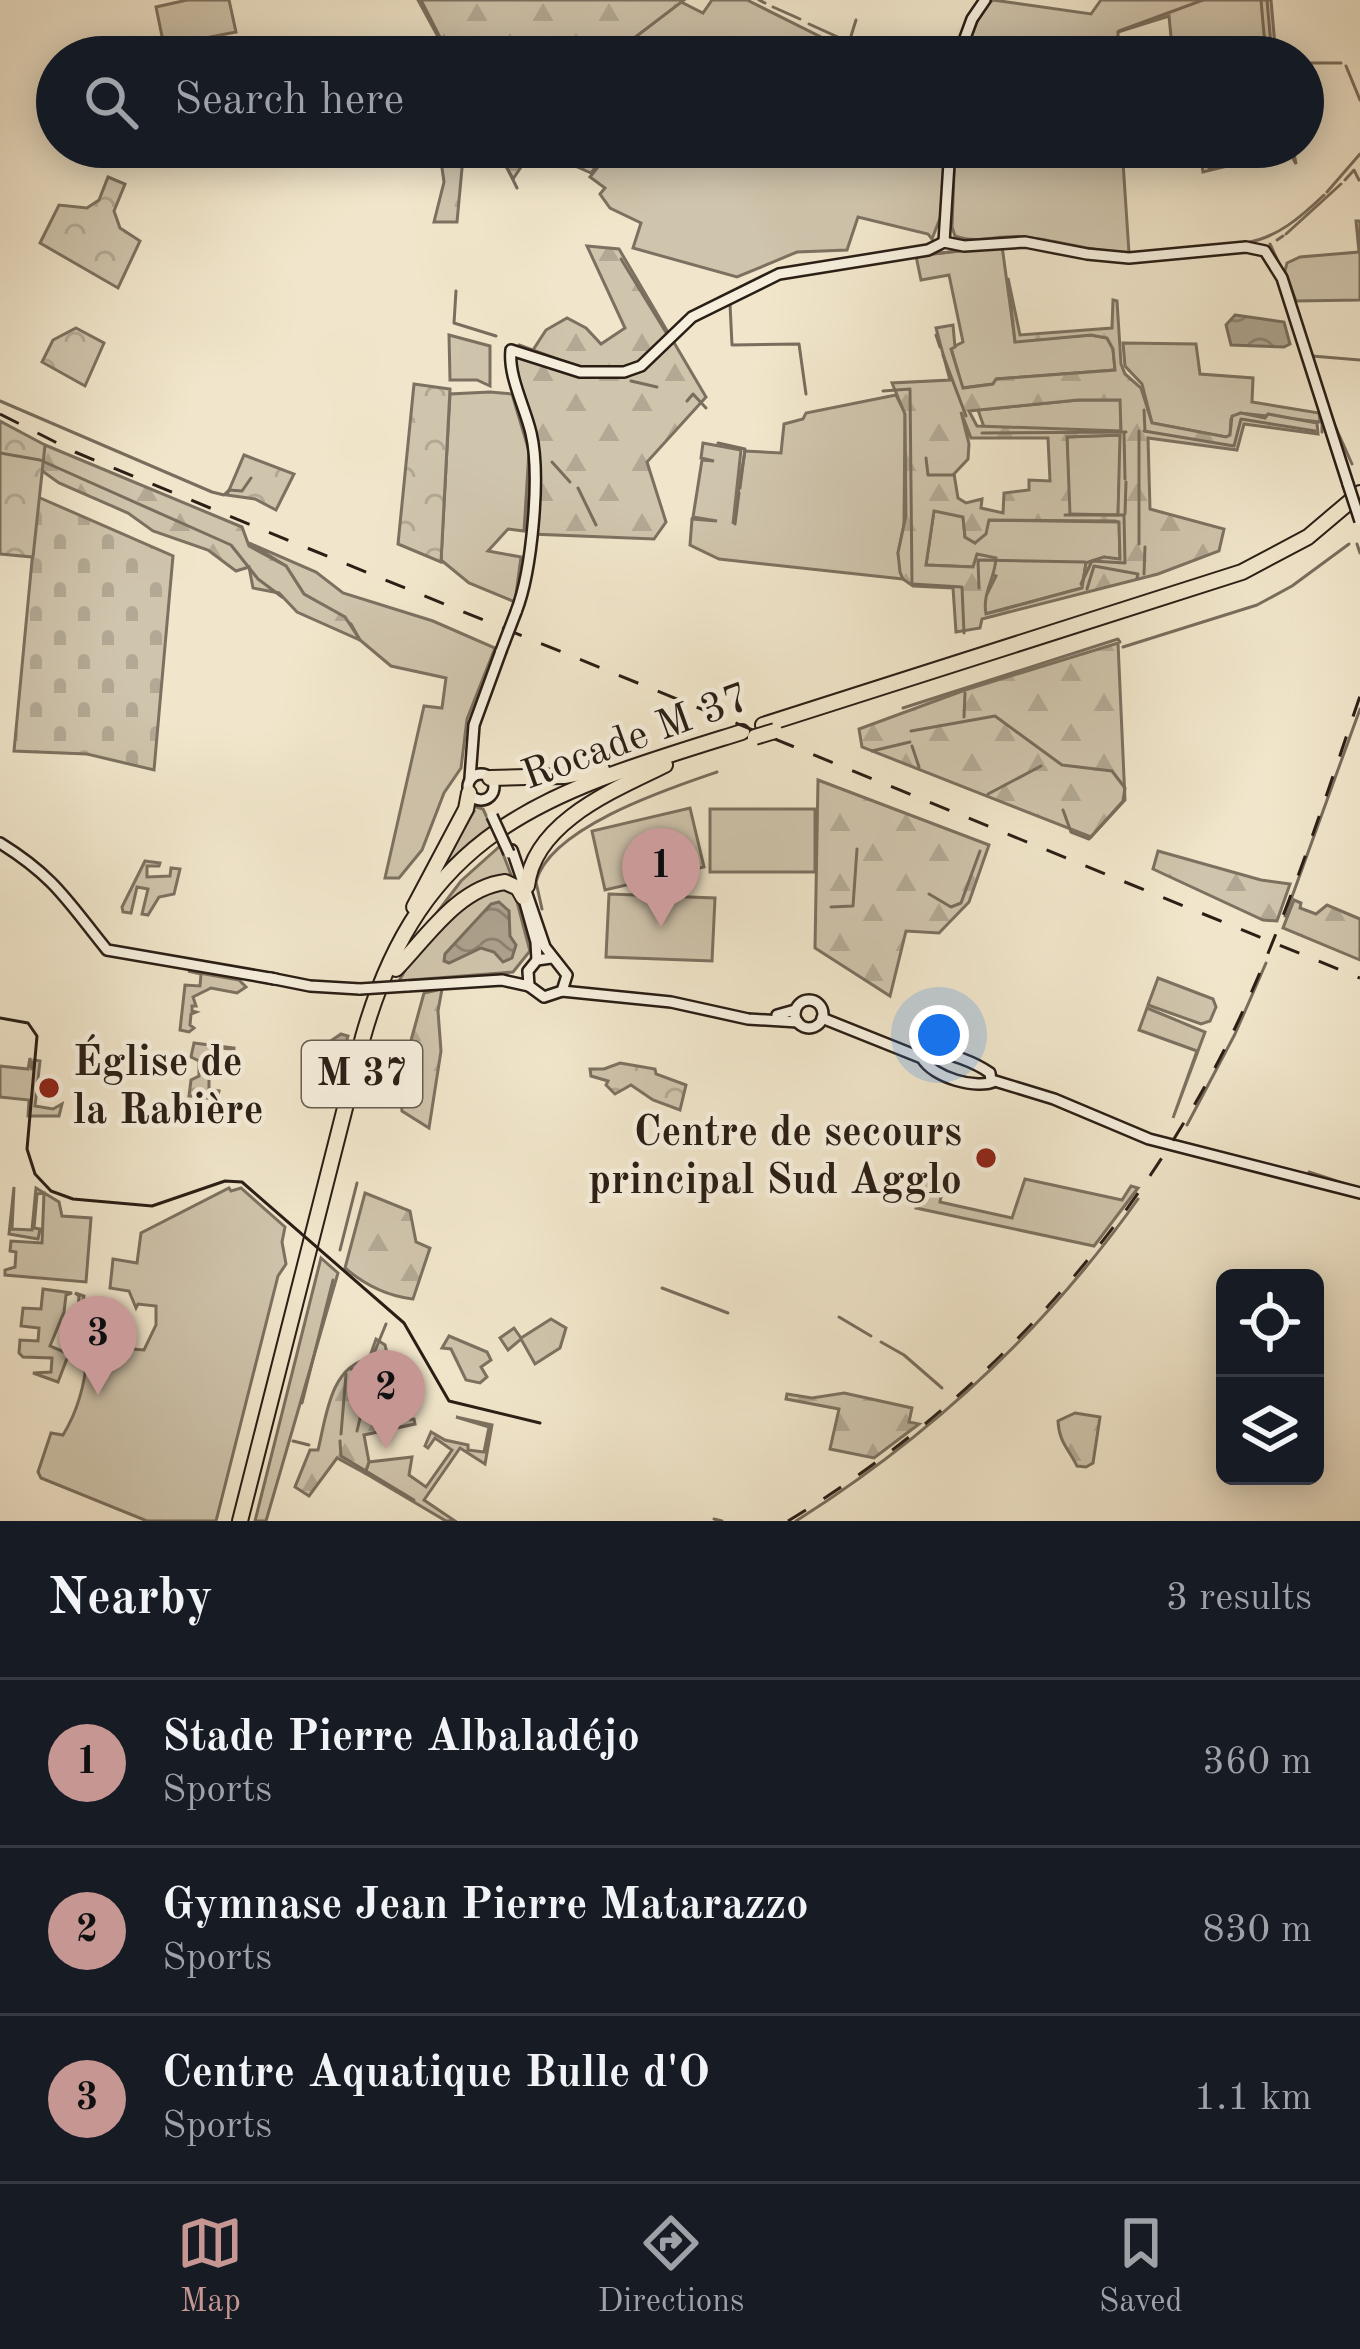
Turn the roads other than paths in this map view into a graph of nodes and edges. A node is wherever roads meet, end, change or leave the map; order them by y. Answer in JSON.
{"nodes":[{"id":1,"x":985,"y":0,"type":"edge"},
{"id":2,"x":966,"y":36,"type":"edge"},
{"id":3,"x":949,"y":168,"type":"edge"},
{"id":4,"x":944,"y":242,"type":"junction"},
{"id":5,"x":1354,"y":488,"type":"edge"},
{"id":6,"x":1360,"y":505,"type":"edge"},
{"id":7,"x":1360,"y":521,"type":"edge"},
{"id":8,"x":481,"y":703,"type":"junction"},
{"id":9,"x":759,"y":731,"type":"junction"},
{"id":10,"x":648,"y":761,"type":"junction"},
{"id":11,"x":665,"y":765,"type":"junction"},
{"id":12,"x":488,"y":776,"type":"junction"},
{"id":13,"x":478,"y":791,"type":"junction"},
{"id":14,"x":0,"y":843,"type":"edge"},
{"id":15,"x":525,"y":892,"type":"junction"},
{"id":16,"x":551,"y":958,"type":"junction"},
{"id":17,"x":395,"y":960,"type":"junction"},
{"id":18,"x":536,"y":960,"type":"junction"},
{"id":19,"x":528,"y":971,"type":"junction"},
{"id":20,"x":508,"y":980,"type":"junction"},
{"id":21,"x":564,"y":985,"type":"junction"},
{"id":22,"x":529,"y":986,"type":"junction"},
{"id":23,"x":796,"y":1016,"type":"junction"},
{"id":24,"x":822,"y":1018,"type":"junction"},
{"id":25,"x":922,"y":1058,"type":"junction"},
{"id":26,"x":991,"y":1081,"type":"junction"},
{"id":27,"x":1356,"y":1193,"type":"edge"},
{"id":28,"x":240,"y":1521,"type":"edge"},
{"id":29,"x":249,"y":1521,"type":"edge"}],
"edges":[{"from":1,"to":2,"type":"street"},
{"from":3,"to":4,"type":"street"},
{"from":4,"to":5,"type":"street"},
{"from":4,"to":8,"type":"street","bridge":true},
{"from":5,"to":7,"type":"street","bridge":true},
{"from":5,"to":9,"type":"highway","name":"Rocade M 37","number":"M 37"},
{"from":6,"to":9,"type":"highway","name":"Rocade M 37","number":"M 37"},
{"from":8,"to":12,"type":"street"},
{"from":8,"to":13,"type":"street"},
{"from":9,"to":10,"type":"highway","name":"Rocade M 37","number":"M 37"},
{"from":9,"to":11,"type":"highway","name":"Rocade M 37","number":"M 37"},
{"from":10,"to":12,"type":"highway"},
{"from":10,"to":17,"type":"highway","name":"Rocade M 37","number":"M 37"},
{"from":11,"to":15,"type":"highway"},
{"from":11,"to":17,"type":"highway","name":"Rocade M 37","number":"M 37"},
{"from":12,"to":13,"type":"street"},
{"from":12,"to":13,"type":"street"},
{"from":13,"to":15,"type":"street","bridge":true},
{"from":13,"to":17,"type":"highway"},
{"from":14,"to":20,"type":"street","bridge":true},
{"from":15,"to":16,"type":"street"},
{"from":15,"to":17,"type":"highway"},
{"from":15,"to":18,"type":"street"},
{"from":16,"to":18,"type":"street"},
{"from":16,"to":21,"type":"street"},
{"from":17,"to":28,"type":"highway","name":"Rocade M 37","number":"M 37"},
{"from":17,"to":29,"type":"highway","name":"Rocade M 37","number":"M 37"},
{"from":18,"to":19,"type":"street"},
{"from":19,"to":20,"type":"street"},
{"from":19,"to":22,"type":"street"},
{"from":20,"to":22,"type":"street"},
{"from":21,"to":22,"type":"street"},
{"from":21,"to":23,"type":"street"},
{"from":23,"to":24,"type":"street"},
{"from":23,"to":24,"type":"street"},
{"from":24,"to":25,"type":"street"},
{"from":25,"to":26,"type":"street"},
{"from":25,"to":26,"type":"street"},
{"from":26,"to":27,"type":"street"}]}
